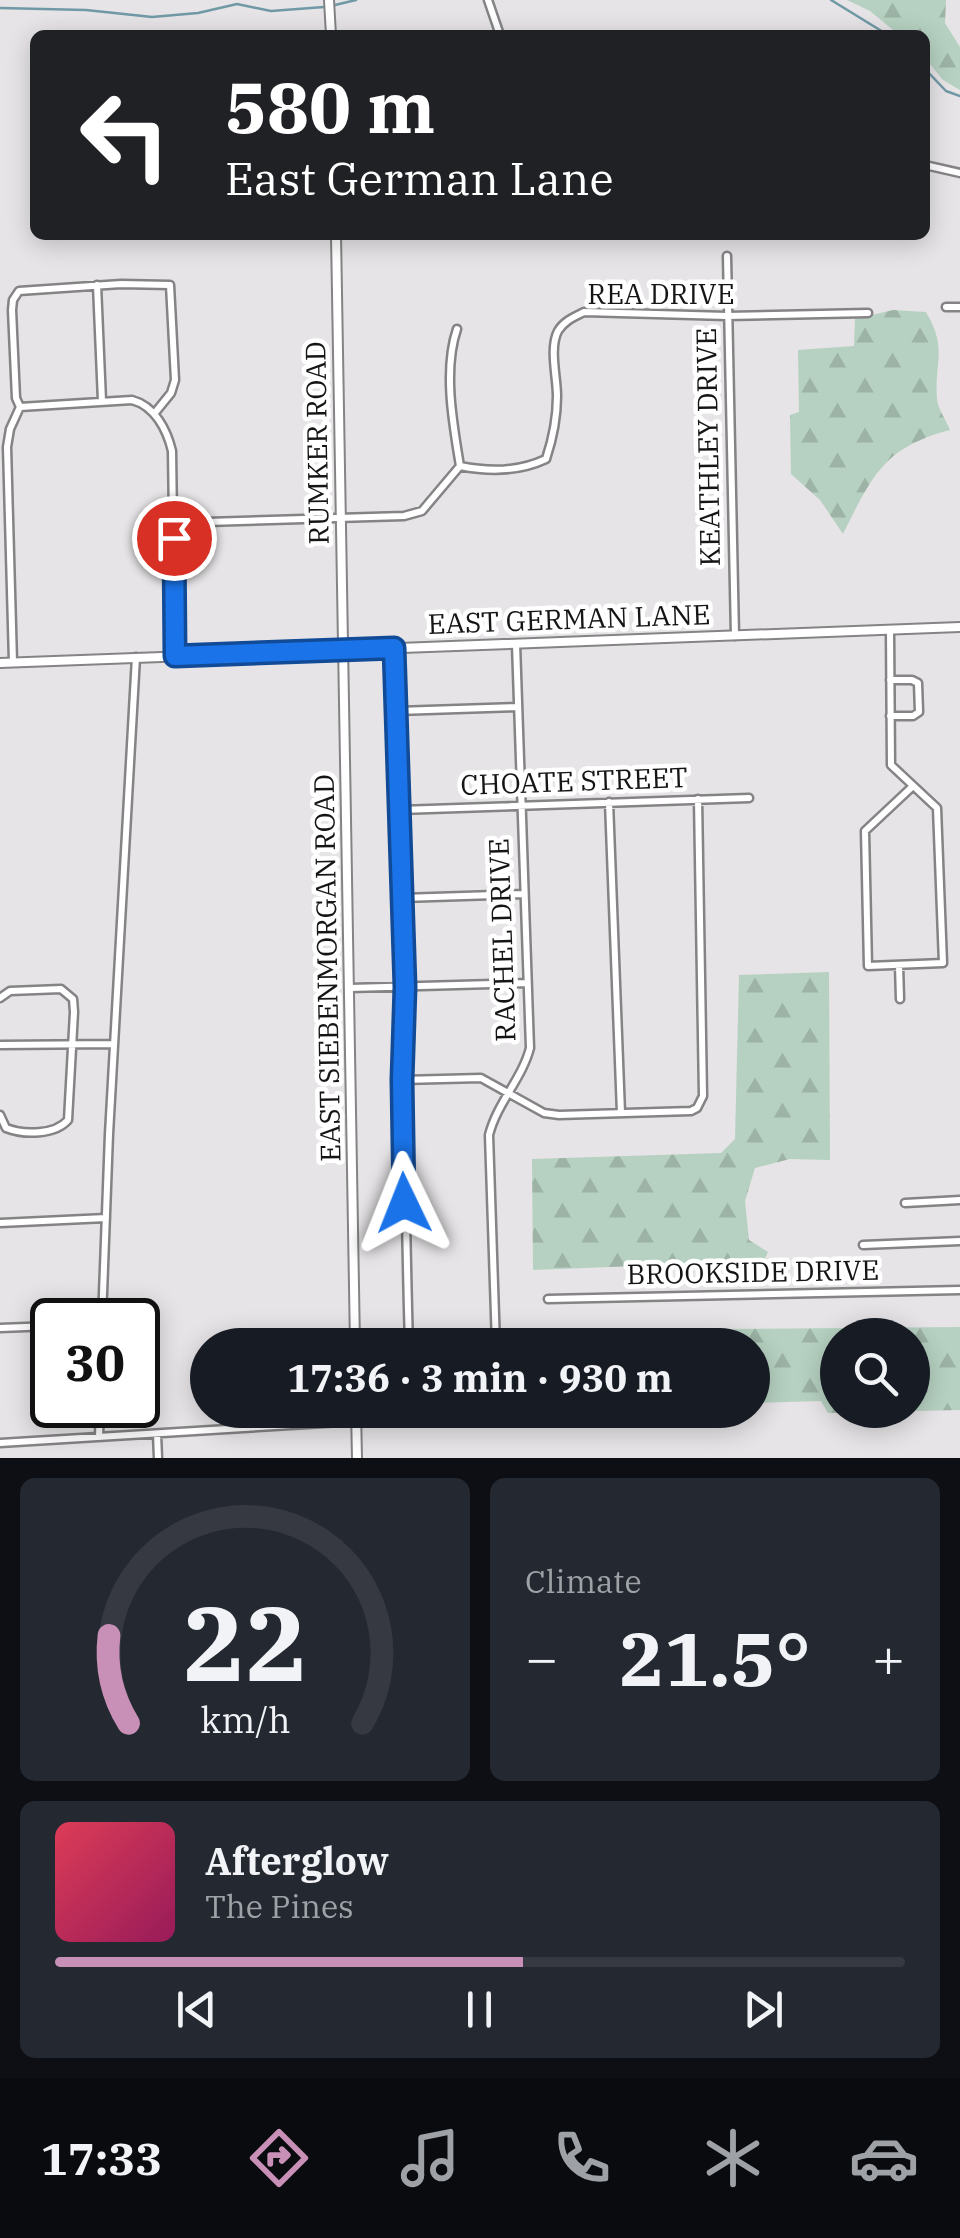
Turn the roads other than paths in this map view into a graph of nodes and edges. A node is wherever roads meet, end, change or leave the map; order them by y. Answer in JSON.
{"nodes":[{"id":1,"x":329,"y":0,"type":"edge"},
{"id":2,"x":488,"y":0,"type":"edge"},
{"id":3,"x":331,"y":30,"type":"edge"},
{"id":4,"x":498,"y":30,"type":"edge"},
{"id":5,"x":930,"y":166,"type":"edge"},
{"id":6,"x":960,"y":173,"type":"edge"},
{"id":7,"x":336,"y":240,"type":"edge"},
{"id":8,"x":726,"y":256,"type":"dead end"},
{"id":9,"x":96,"y":285,"type":"junction"},
{"id":10,"x":960,"y":306,"type":"edge"},
{"id":11,"x":946,"y":307,"type":"dead end"},
{"id":12,"x":868,"y":313,"type":"dead end"},
{"id":13,"x":727,"y":316,"type":"junction"},
{"id":14,"x":457,"y":329,"type":"dead end"},
{"id":15,"x":102,"y":401,"type":"junction"},
{"id":16,"x":20,"y":407,"type":"junction"},
{"id":17,"x":154,"y":414,"type":"junction"},
{"id":18,"x":460,"y":466,"type":"junction"},
{"id":19,"x":340,"y":518,"type":"junction"},
{"id":20,"x":174,"y":523,"type":"junction"},
{"id":21,"x":960,"y":627,"type":"edge"},
{"id":22,"x":890,"y":630,"type":"junction"},
{"id":23,"x":735,"y":636,"type":"junction"},
{"id":24,"x":516,"y":644,"type":"junction"},
{"id":25,"x":394,"y":648,"type":"junction"},
{"id":26,"x":344,"y":649,"type":"junction"},
{"id":27,"x":175,"y":656,"type":"junction"},
{"id":28,"x":136,"y":658,"type":"junction"},
{"id":29,"x":13,"y":662,"type":"junction"},
{"id":30,"x":0,"y":663,"type":"edge"},
{"id":31,"x":890,"y":680,"type":"junction"},
{"id":32,"x":518,"y":706,"type":"junction"},
{"id":33,"x":397,"y":711,"type":"junction"},
{"id":34,"x":890,"y":716,"type":"junction"},
{"id":35,"x":913,"y":786,"type":"junction"},
{"id":36,"x":750,"y":798,"type":"dead end"},
{"id":37,"x":698,"y":799,"type":"junction"},
{"id":38,"x":609,"y":802,"type":"junction"},
{"id":39,"x":521,"y":805,"type":"junction"},
{"id":40,"x":400,"y":810,"type":"junction"},
{"id":41,"x":524,"y":894,"type":"junction"},
{"id":42,"x":402,"y":898,"type":"junction"},
{"id":43,"x":899,"y":965,"type":"junction"},
{"id":44,"x":526,"y":983,"type":"junction"},
{"id":45,"x":405,"y":987,"type":"junction"},
{"id":46,"x":350,"y":988,"type":"junction"},
{"id":47,"x":0,"y":998,"type":"edge"},
{"id":48,"x":900,"y":999,"type":"dead end"},
{"id":49,"x":0,"y":1044,"type":"edge"},
{"id":50,"x":73,"y":1044,"type":"junction"},
{"id":51,"x":114,"y":1044,"type":"junction"},
{"id":52,"x":402,"y":1080,"type":"junction"},
{"id":53,"x":509,"y":1093,"type":"junction"},
{"id":54,"x":621,"y":1113,"type":"junction"},
{"id":55,"x":0,"y":1115,"type":"edge"},
{"id":56,"x":960,"y":1200,"type":"edge"},
{"id":57,"x":905,"y":1202,"type":"dead end"},
{"id":58,"x":106,"y":1218,"type":"junction"},
{"id":59,"x":0,"y":1223,"type":"edge"},
{"id":60,"x":960,"y":1241,"type":"edge"},
{"id":61,"x":863,"y":1245,"type":"dead end"},
{"id":62,"x":960,"y":1290,"type":"edge"},
{"id":63,"x":103,"y":1298,"type":"edge"},
{"id":64,"x":548,"y":1300,"type":"dead end"},
{"id":65,"x":30,"y":1327,"type":"edge"},
{"id":66,"x":0,"y":1328,"type":"edge"},
{"id":67,"x":356,"y":1328,"type":"edge"},
{"id":68,"x":409,"y":1328,"type":"edge"},
{"id":69,"x":495,"y":1328,"type":"edge"},
{"id":70,"x":99,"y":1428,"type":"edge"},
{"id":71,"x":249,"y":1428,"type":"edge"},
{"id":72,"x":356,"y":1428,"type":"edge"},
{"id":73,"x":157,"y":1434,"type":"junction"},
{"id":74,"x":99,"y":1437,"type":"junction"},
{"id":75,"x":0,"y":1444,"type":"edge"},
{"id":76,"x":158,"y":1458,"type":"edge"},
{"id":77,"x":357,"y":1458,"type":"edge"}],
"edges":[{"from":1,"to":3,"type":"street"},
{"from":2,"to":4,"type":"street"},
{"from":5,"to":6,"type":"street"},
{"from":7,"to":19,"type":"street","name":"RUMKER ROAD"},
{"from":8,"to":13,"type":"street","name":"KEATHLEY DRIVE"},
{"from":9,"to":15,"type":"street"},
{"from":9,"to":16,"type":"street"},
{"from":9,"to":17,"type":"street"},
{"from":10,"to":11,"type":"street"},
{"from":12,"to":13,"type":"street","name":"REA DRIVE"},
{"from":13,"to":18,"type":"street","name":"REA DRIVE"},
{"from":13,"to":23,"type":"street","name":"KEATHLEY DRIVE"},
{"from":14,"to":18,"type":"street"},
{"from":15,"to":16,"type":"street"},
{"from":15,"to":17,"type":"street"},
{"from":16,"to":29,"type":"street"},
{"from":17,"to":20,"type":"street"},
{"from":18,"to":19,"type":"street"},
{"from":19,"to":20,"type":"street"},
{"from":19,"to":26,"type":"street","name":"RUMKER ROAD"},
{"from":20,"to":27,"type":"street"},
{"from":21,"to":22,"type":"street","name":"EAST GERMAN LANE"},
{"from":22,"to":23,"type":"street","name":"EAST GERMAN LANE"},
{"from":22,"to":31,"type":"street"},
{"from":23,"to":24,"type":"street","name":"EAST GERMAN LANE"},
{"from":24,"to":25,"type":"street","name":"EAST GERMAN LANE"},
{"from":24,"to":32,"type":"street","name":"RACHEL DRIVE"},
{"from":25,"to":26,"type":"street","name":"EAST GERMAN LANE"},
{"from":25,"to":33,"type":"street"},
{"from":26,"to":27,"type":"street","name":"EAST GERMAN LANE"},
{"from":26,"to":46,"type":"street","name":"EAST SIEBENMORGAN ROAD"},
{"from":27,"to":28,"type":"street","name":"EAST GERMAN LANE"},
{"from":28,"to":29,"type":"street","name":"EAST GERMAN LANE"},
{"from":28,"to":51,"type":"street"},
{"from":29,"to":30,"type":"street","name":"EAST GERMAN LANE"},
{"from":31,"to":34,"type":"street"},
{"from":31,"to":34,"type":"street"},
{"from":32,"to":33,"type":"street"},
{"from":32,"to":39,"type":"street","name":"RACHEL DRIVE"},
{"from":33,"to":40,"type":"street"},
{"from":34,"to":35,"type":"street"},
{"from":35,"to":43,"type":"street"},
{"from":35,"to":43,"type":"street"},
{"from":36,"to":37,"type":"street","name":"CHOATE STREET"},
{"from":37,"to":38,"type":"street","name":"CHOATE STREET"},
{"from":37,"to":54,"type":"street"},
{"from":38,"to":39,"type":"street","name":"CHOATE STREET"},
{"from":38,"to":54,"type":"street"},
{"from":39,"to":40,"type":"street","name":"CHOATE STREET"},
{"from":39,"to":41,"type":"street","name":"RACHEL DRIVE"},
{"from":40,"to":42,"type":"street"},
{"from":41,"to":42,"type":"street"},
{"from":41,"to":44,"type":"street","name":"RACHEL DRIVE"},
{"from":42,"to":45,"type":"street"},
{"from":43,"to":48,"type":"street"},
{"from":44,"to":45,"type":"street"},
{"from":44,"to":53,"type":"street","name":"RACHEL DRIVE"},
{"from":45,"to":46,"type":"street"},
{"from":45,"to":52,"type":"street"},
{"from":46,"to":67,"type":"street","name":"EAST SIEBENMORGAN ROAD"},
{"from":47,"to":50,"type":"street"},
{"from":49,"to":50,"type":"street"},
{"from":50,"to":51,"type":"street"},
{"from":50,"to":55,"type":"street"},
{"from":51,"to":58,"type":"street"},
{"from":52,"to":53,"type":"street"},
{"from":52,"to":68,"type":"street"},
{"from":53,"to":54,"type":"street"},
{"from":53,"to":69,"type":"street","name":"RACHEL DRIVE"},
{"from":56,"to":57,"type":"street"},
{"from":58,"to":59,"type":"street"},
{"from":58,"to":63,"type":"street"},
{"from":60,"to":61,"type":"street","name":"BROOKSIDE DRIVE"},
{"from":62,"to":64,"type":"street","name":"BROOKSIDE DRIVE"},
{"from":65,"to":66,"type":"street"},
{"from":70,"to":74,"type":"street"},
{"from":71,"to":73,"type":"street"},
{"from":72,"to":77,"type":"street"},
{"from":73,"to":74,"type":"street"},
{"from":73,"to":76,"type":"street"},
{"from":74,"to":75,"type":"street"}]}
